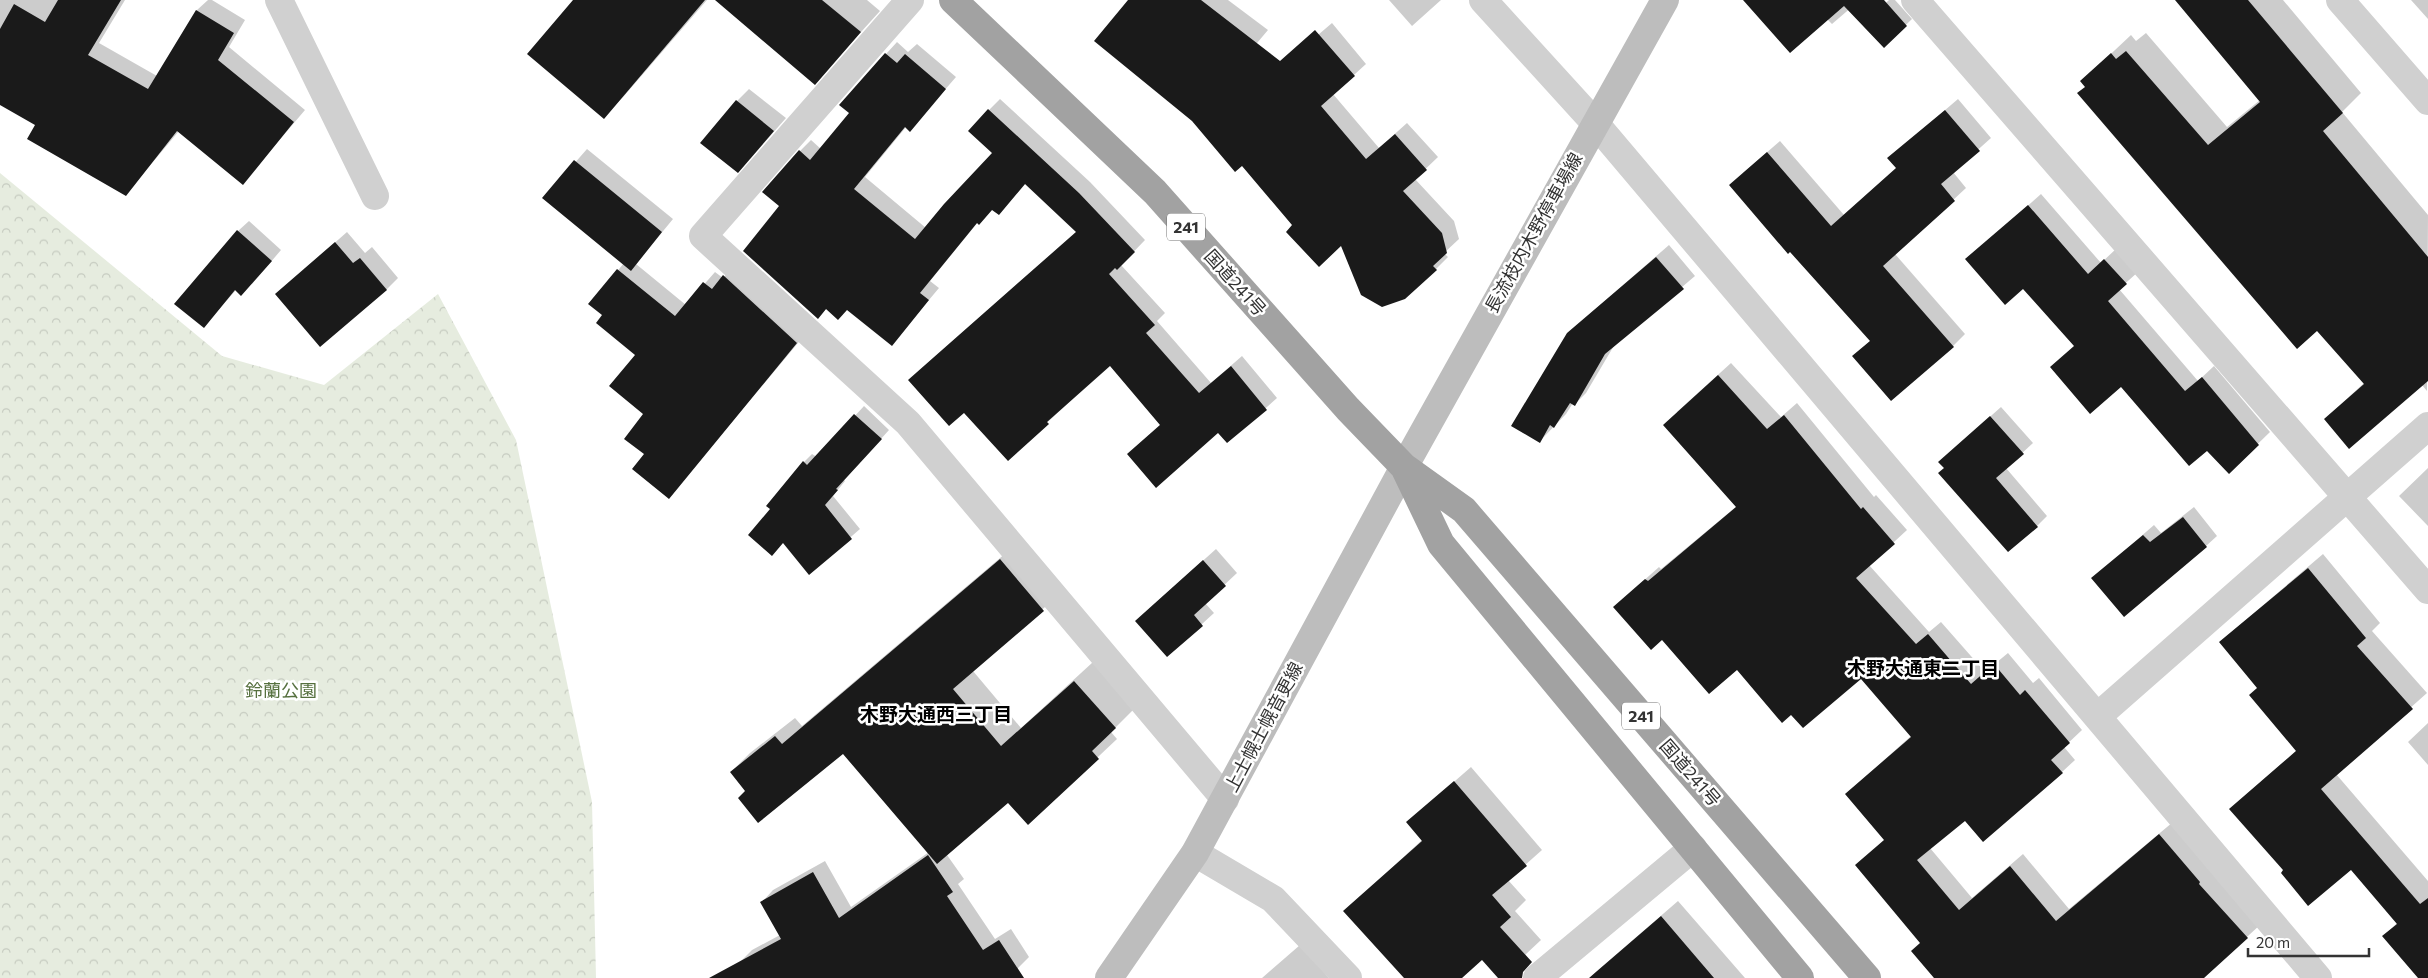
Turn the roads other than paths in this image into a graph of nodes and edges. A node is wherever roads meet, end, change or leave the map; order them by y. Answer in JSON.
{"nodes":[{"id":1,"x":279,"y":0,"type":"edge"},
{"id":2,"x":910,"y":0,"type":"edge"},
{"id":3,"x":953,"y":0,"type":"edge"},
{"id":4,"x":1483,"y":0,"type":"edge"},
{"id":5,"x":1665,"y":0,"type":"edge"},
{"id":6,"x":1915,"y":0,"type":"edge"},
{"id":7,"x":2340,"y":0,"type":"edge"},
{"id":8,"x":2428,"y":101,"type":"edge"},
{"id":9,"x":1595,"y":123,"type":"junction"},
{"id":10,"x":375,"y":196,"type":"dead end"},
{"id":11,"x":2428,"y":426,"type":"edge"},
{"id":12,"x":1404,"y":467,"type":"junction"},
{"id":13,"x":2347,"y":496,"type":"junction"},
{"id":14,"x":2428,"y":590,"type":"edge"},
{"id":15,"x":2098,"y":716,"type":"junction"},
{"id":16,"x":1225,"y":799,"type":"junction"},
{"id":17,"x":1693,"y":848,"type":"junction"},
{"id":18,"x":1195,"y":853,"type":"junction"},
{"id":19,"x":1109,"y":978,"type":"edge"},
{"id":20,"x":1348,"y":978,"type":"edge"},
{"id":21,"x":1537,"y":978,"type":"edge"},
{"id":22,"x":1800,"y":978,"type":"edge"},
{"id":23,"x":1867,"y":978,"type":"edge"},
{"id":24,"x":2318,"y":978,"type":"edge"}],
"edges":[{"from":1,"to":10,"type":"street"},
{"from":2,"to":16,"type":"street"},
{"from":3,"to":12,"type":"highway","name":"国道241号","number":"241"},
{"from":4,"to":9,"type":"street"},
{"from":5,"to":9,"type":"main road","name":"長流枝内木野停車場線"},
{"from":6,"to":13,"type":"street"},
{"from":7,"to":8,"type":"street"},
{"from":9,"to":12,"type":"main road","name":"長流枝内木野停車場線"},
{"from":9,"to":15,"type":"street"},
{"from":11,"to":13,"type":"street"},
{"from":12,"to":16,"type":"main road","name":"上士幌士幌音更線"},
{"from":12,"to":17,"type":"highway","name":"国道241号","number":"241"},
{"from":12,"to":23,"type":"highway","name":"国道241号","number":"241"},
{"from":13,"to":14,"type":"street"},
{"from":13,"to":15,"type":"street"},
{"from":15,"to":24,"type":"street"},
{"from":16,"to":18,"type":"main road","name":"上士幌士幌音更線"},
{"from":17,"to":21,"type":"street"},
{"from":17,"to":22,"type":"highway","name":"国道241号","number":"241"},
{"from":18,"to":19,"type":"main road","name":"上士幌士幌音更線"},
{"from":18,"to":20,"type":"street"}]}
